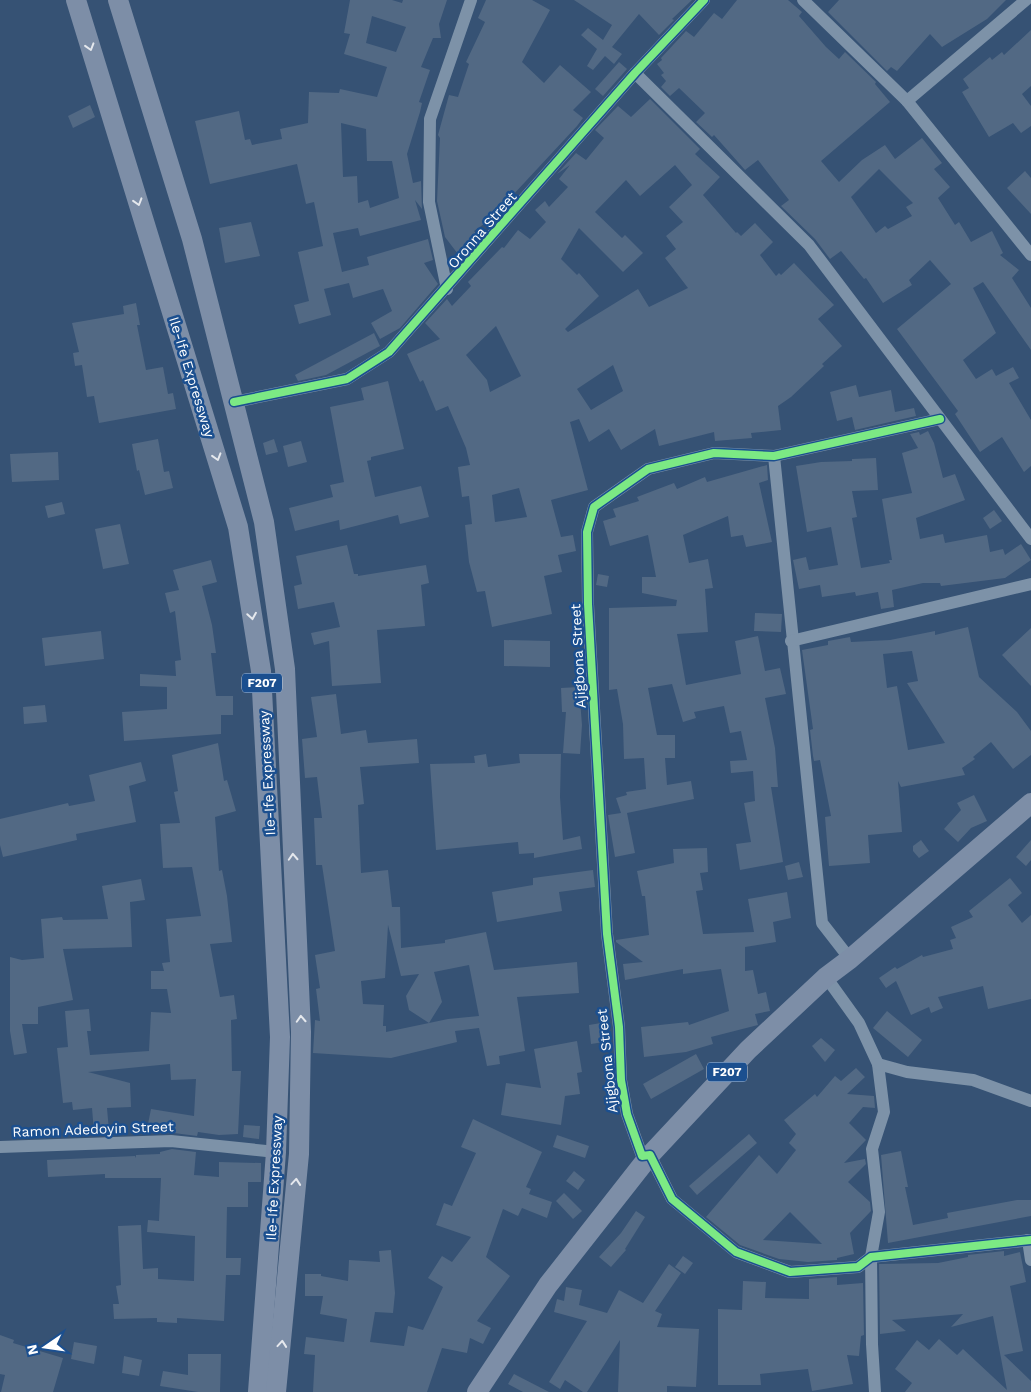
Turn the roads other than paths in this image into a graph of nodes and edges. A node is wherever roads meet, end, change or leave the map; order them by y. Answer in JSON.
{"nodes":[{"id":1,"x":76,"y":0,"type":"edge"},
{"id":2,"x":118,"y":0,"type":"edge"},
{"id":3,"x":471,"y":0,"type":"edge"},
{"id":4,"x":704,"y":0,"type":"edge"},
{"id":5,"x":803,"y":0,"type":"edge"},
{"id":6,"x":1026,"y":0,"type":"edge"},
{"id":7,"x":635,"y":74,"type":"junction"},
{"id":8,"x":908,"y":101,"type":"junction"},
{"id":9,"x":1031,"y":255,"type":"edge"},
{"id":10,"x":447,"y":289,"type":"junction"},
{"id":11,"x":234,"y":402,"type":"junction"},
{"id":12,"x":940,"y":419,"type":"junction"},
{"id":13,"x":774,"y":456,"type":"junction"},
{"id":14,"x":1031,"y":539,"type":"edge"},
{"id":15,"x":1031,"y":584,"type":"edge"},
{"id":16,"x":791,"y":641,"type":"junction"},
{"id":17,"x":1031,"y":803,"type":"edge"},
{"id":18,"x":850,"y":960,"type":"junction"},
{"id":19,"x":826,"y":977,"type":"junction"},
{"id":20,"x":878,"y":1064,"type":"junction"},
{"id":21,"x":1031,"y":1101,"type":"edge"},
{"id":22,"x":0,"y":1147,"type":"edge"},
{"id":23,"x":276,"y":1152,"type":"junction"},
{"id":24,"x":650,"y":1155,"type":"junction"},
{"id":25,"x":1029,"y":1240,"type":"edge"},
{"id":26,"x":872,"y":1258,"type":"junction"},
{"id":27,"x":1031,"y":1260,"type":"edge"},
{"id":28,"x":259,"y":1382,"type":"edge"},
{"id":29,"x":251,"y":1392,"type":"edge"},
{"id":30,"x":276,"y":1392,"type":"edge"},
{"id":31,"x":477,"y":1392,"type":"edge"},
{"id":32,"x":874,"y":1392,"type":"edge"}],
"edges":[{"from":1,"to":23,"type":"main road","name":"Ile-Ife Expressway","number":"F207","one_way":true},
{"from":2,"to":11,"type":"main road","name":"Ile-Ife Expressway","number":"F207"},
{"from":3,"to":10,"type":"street"},
{"from":4,"to":7,"type":"street","name":"Oronna Street"},
{"from":5,"to":8,"type":"street"},
{"from":6,"to":8,"type":"street"},
{"from":7,"to":10,"type":"street","name":"Oronna Street"},
{"from":7,"to":12,"type":"street"},
{"from":8,"to":9,"type":"street"},
{"from":10,"to":11,"type":"street","name":"Oronna Street"},
{"from":30,"to":11,"type":"main road","name":"Ile-Ife Expressway","number":"F207","one_way":true},
{"from":12,"to":13,"type":"street","name":"Ajigbona Street"},
{"from":12,"to":14,"type":"street"},
{"from":13,"to":16,"type":"street"},
{"from":13,"to":24,"type":"street","name":"Ajigbona Street"},
{"from":15,"to":16,"type":"street"},
{"from":16,"to":18,"type":"street"},
{"from":17,"to":18,"type":"main road","number":"F207"},
{"from":18,"to":19,"type":"main road","number":"F207"},
{"from":19,"to":20,"type":"street"},
{"from":19,"to":24,"type":"main road","number":"F207"},
{"from":20,"to":21,"type":"street"},
{"from":20,"to":26,"type":"street"},
{"from":22,"to":23,"type":"street","name":"Ramon Adedoyin Street"},
{"from":23,"to":28,"type":"main road","name":"Ile-Ife Expressway","number":"F207"},
{"from":24,"to":26,"type":"street"},
{"from":24,"to":31,"type":"main road","number":"F207"},
{"from":25,"to":26,"type":"street"},
{"from":25,"to":27,"type":"street"},
{"from":26,"to":32,"type":"street"},
{"from":28,"to":29,"type":"main road"}]}
